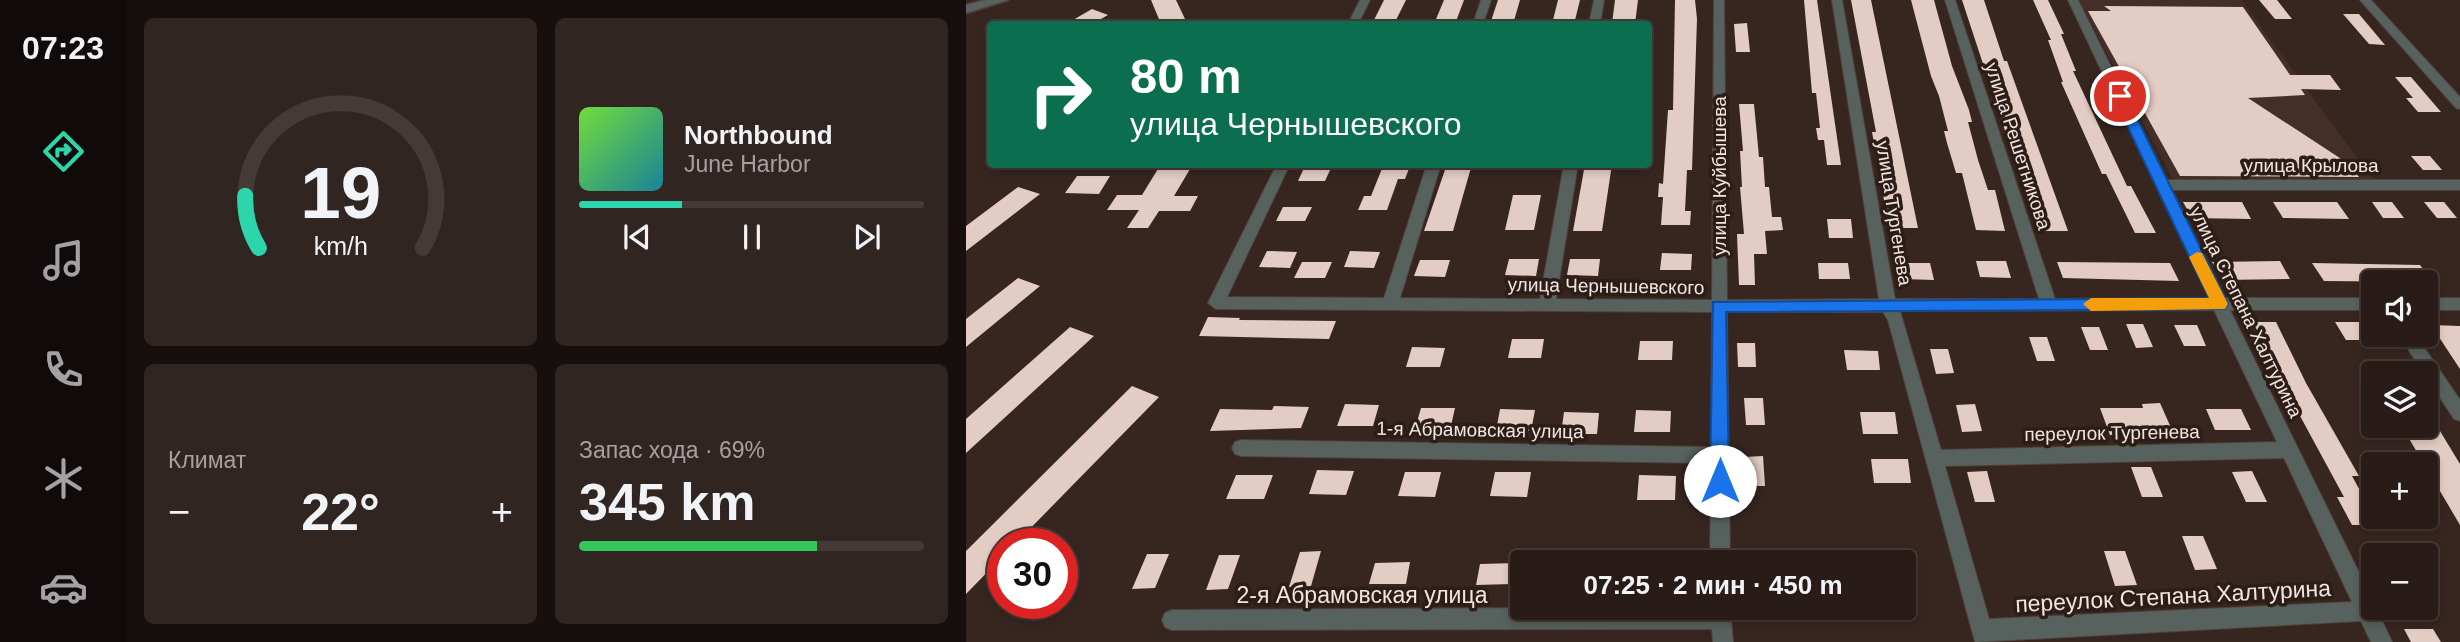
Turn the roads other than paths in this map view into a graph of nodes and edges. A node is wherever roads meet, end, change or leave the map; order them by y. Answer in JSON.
{"nodes":[{"id":1,"x":1001,"y":0,"type":"edge"},
{"id":2,"x":1365,"y":0,"type":"edge"},
{"id":3,"x":1486,"y":0,"type":"edge"},
{"id":4,"x":1599,"y":0,"type":"edge"},
{"id":5,"x":1720,"y":0,"type":"edge"},
{"id":6,"x":1837,"y":0,"type":"edge"},
{"id":7,"x":1950,"y":0,"type":"edge"},
{"id":8,"x":2073,"y":0,"type":"edge"},
{"id":9,"x":2365,"y":0,"type":"edge"},
{"id":10,"x":966,"y":9,"type":"edge"},
{"id":11,"x":1354,"y":21,"type":"edge"},
{"id":12,"x":1479,"y":21,"type":"edge"},
{"id":13,"x":1596,"y":21,"type":"edge"},
{"id":14,"x":2460,"y":105,"type":"edge"},
{"id":15,"x":1282,"y":168,"type":"edge"},
{"id":16,"x":1433,"y":168,"type":"edge"},
{"id":17,"x":1570,"y":168,"type":"edge"},
{"id":18,"x":2162,"y":185,"type":"junction"},
{"id":19,"x":2460,"y":185,"type":"edge"},
{"id":20,"x":1390,"y":304,"type":"junction"},
{"id":21,"x":1547,"y":304,"type":"junction"},
{"id":22,"x":2049,"y":304,"type":"junction"},
{"id":23,"x":2220,"y":304,"type":"junction"},
{"id":24,"x":2361,"y":304,"type":"edge"},
{"id":25,"x":2438,"y":304,"type":"edge"},
{"id":26,"x":2460,"y":304,"type":"edge"},
{"id":27,"x":1718,"y":306,"type":"junction"},
{"id":28,"x":1888,"y":306,"type":"junction"},
{"id":29,"x":2415,"y":347,"type":"edge"},
{"id":30,"x":2460,"y":414,"type":"edge"},
{"id":31,"x":1241,"y":448,"type":"dead end"},
{"id":32,"x":2290,"y":450,"type":"junction"},
{"id":33,"x":1719,"y":454,"type":"junction"},
{"id":34,"x":1935,"y":458,"type":"junction"},
{"id":35,"x":1720,"y":550,"type":"edge"},
{"id":36,"x":2361,"y":600,"type":"edge"},
{"id":37,"x":2361,"y":611,"type":"edge"},
{"id":38,"x":1510,"y":616,"type":"edge"},
{"id":39,"x":1172,"y":620,"type":"dead end"},
{"id":40,"x":1721,"y":620,"type":"edge"},
{"id":41,"x":2371,"y":620,"type":"edge"},
{"id":42,"x":1983,"y":636,"type":"edge"},
{"id":43,"x":1723,"y":642,"type":"edge"},
{"id":44,"x":2382,"y":642,"type":"edge"}],
"edges":[{"from":1,"to":10,"type":"street"},
{"from":2,"to":11,"type":"street"},
{"from":3,"to":12,"type":"street"},
{"from":4,"to":13,"type":"street"},
{"from":5,"to":27,"type":"street","name":"улица Куйбышева"},
{"from":6,"to":28,"type":"street","name":"улица Тургенева"},
{"from":7,"to":22,"type":"street","name":"улица Решетникова"},
{"from":8,"to":18,"type":"street","name":"улица Степана Халтурина"},
{"from":9,"to":14,"type":"street"},
{"from":15,"to":20,"type":"street","name":"улица Чернышевского"},
{"from":16,"to":20,"type":"street"},
{"from":17,"to":21,"type":"street"},
{"from":18,"to":19,"type":"street","name":"улица Крылова"},
{"from":18,"to":23,"type":"street","name":"улица Степана Халтурина"},
{"from":20,"to":21,"type":"street","name":"улица Чернышевского"},
{"from":21,"to":27,"type":"street","name":"улица Чернышевского"},
{"from":22,"to":23,"type":"street","name":"улица Чернышевского"},
{"from":22,"to":28,"type":"street","name":"улица Чернышевского"},
{"from":23,"to":24,"type":"street","name":"улица Чернышевского"},
{"from":23,"to":32,"type":"street","name":"улица Степана Халтурина"},
{"from":25,"to":26,"type":"street"},
{"from":27,"to":28,"type":"street","name":"улица Чернышевского"},
{"from":27,"to":33,"type":"street","name":"улица Куйбышева"},
{"from":28,"to":34,"type":"street","name":"улица Тургенева"},
{"from":29,"to":30,"type":"street"},
{"from":31,"to":33,"type":"street","name":"1-я Абрамовская улица"},
{"from":32,"to":34,"type":"street","name":"переулок Тургенева"},
{"from":32,"to":36,"type":"street","name":"улица Степана Халтурина"},
{"from":33,"to":35,"type":"street","name":"улица Куйбышева"},
{"from":34,"to":42,"type":"street","name":"улица Тургенева"},
{"from":37,"to":42,"type":"street","name":"переулок Степана Халтурина"},
{"from":38,"to":39,"type":"street","name":"2-я Абрамовская улица"},
{"from":40,"to":43,"type":"street"},
{"from":41,"to":44,"type":"street","name":"улица Степана Халтурина"}]}
